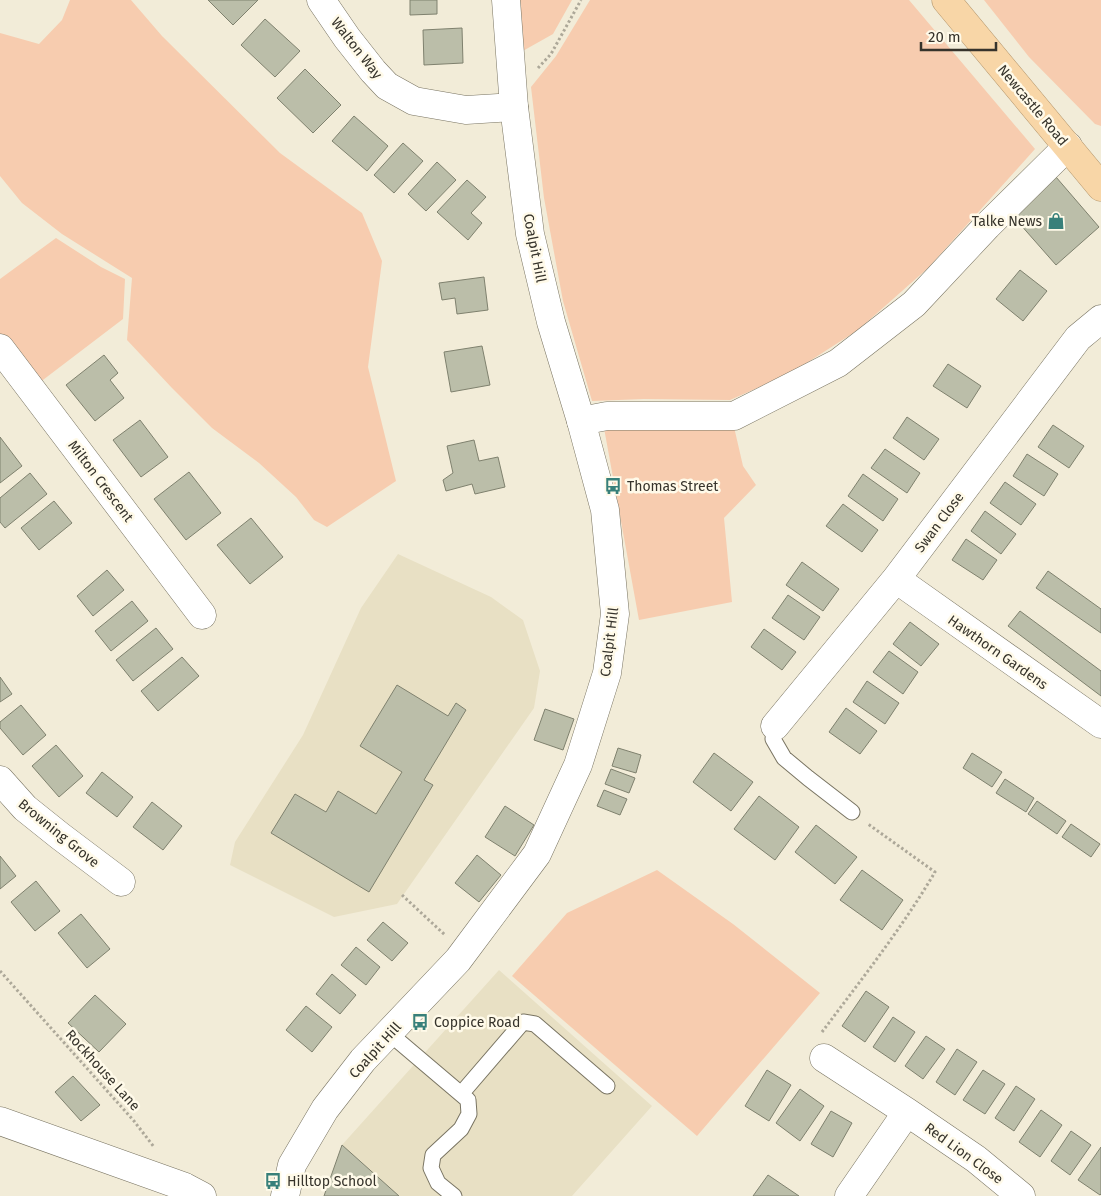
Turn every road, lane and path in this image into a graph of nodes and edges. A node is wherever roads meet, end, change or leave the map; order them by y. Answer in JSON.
{"nodes":[{"id":1,"x":321,"y":0,"type":"edge"},
{"id":2,"x":506,"y":0,"type":"edge"},
{"id":3,"x":581,"y":0,"type":"edge"},
{"id":4,"x":946,"y":0,"type":"edge"},
{"id":5,"x":511,"y":79,"type":"junction"},
{"id":6,"x":514,"y":107,"type":"junction"},
{"id":7,"x":1068,"y":146,"type":"junction"},
{"id":8,"x":1101,"y":187,"type":"edge"},
{"id":9,"x":1101,"y":319,"type":"edge"},
{"id":10,"x":0,"y":348,"type":"edge"},
{"id":11,"x":582,"y":421,"type":"junction"},
{"id":12,"x":896,"y":579,"type":"junction"},
{"id":13,"x":202,"y":615,"type":"dead end"},
{"id":14,"x":1101,"y":724,"type":"edge"},
{"id":15,"x":775,"y":726,"type":"joint"},
{"id":16,"x":0,"y":780,"type":"edge"},
{"id":17,"x":852,"y":812,"type":"joint"},
{"id":18,"x":121,"y":882,"type":"dead end"},
{"id":19,"x":402,"y":895,"type":"dead end"},
{"id":20,"x":464,"y":952,"type":"junction"},
{"id":21,"x":0,"y":971,"type":"edge"},
{"id":22,"x":389,"y":1033,"type":"junction"},
{"id":23,"x":824,"y":1058,"type":"joint"},
{"id":24,"x":607,"y":1086,"type":"dead end"},
{"id":25,"x":461,"y":1094,"type":"junction"},
{"id":26,"x":907,"y":1112,"type":"junction"},
{"id":27,"x":0,"y":1121,"type":"edge"},
{"id":28,"x":157,"y":1151,"type":"dead end"},
{"id":29,"x":202,"y":1196,"type":"edge"},
{"id":30,"x":285,"y":1196,"type":"edge"},
{"id":31,"x":454,"y":1196,"type":"edge"},
{"id":32,"x":849,"y":1196,"type":"edge"},
{"id":33,"x":1021,"y":1196,"type":"edge"}],
"edges":[{"from":1,"to":6,"type":"street","name":"Walton Way"},
{"from":2,"to":5,"type":"street","name":"Coalpit Hill"},
{"from":3,"to":5,"type":"path"},
{"from":4,"to":7,"type":"highway","name":"Newcastle Road"},
{"from":5,"to":6,"type":"street","name":"Coalpit Hill"},
{"from":6,"to":11,"type":"street","name":"Coalpit Hill"},
{"from":7,"to":8,"type":"highway","name":"Newcastle Road"},
{"from":7,"to":11,"type":"street"},
{"from":9,"to":12,"type":"street","name":"Swan Close"},
{"from":10,"to":13,"type":"street","name":"Milton Crescent"},
{"from":11,"to":20,"type":"street","name":"Coalpit Hill"},
{"from":12,"to":14,"type":"street","name":"Hawthorn Gardens"},
{"from":12,"to":15,"type":"street","name":"Swan Close"},
{"from":15,"to":17,"type":"lane"},
{"from":16,"to":18,"type":"street","name":"Browning Grove"},
{"from":17,"to":23,"type":"path"},
{"from":19,"to":20,"type":"path"},
{"from":20,"to":22,"type":"street","name":"Coalpit Hill"},
{"from":21,"to":28,"type":"path","name":"Rockhouse Lane"},
{"from":22,"to":25,"type":"lane"},
{"from":22,"to":30,"type":"street","name":"Coalpit Hill"},
{"from":23,"to":26,"type":"street","name":"Red Lion Close"},
{"from":24,"to":25,"type":"lane"},
{"from":25,"to":31,"type":"lane"},
{"from":26,"to":32,"type":"street"},
{"from":26,"to":33,"type":"street","name":"Red Lion Close"},
{"from":27,"to":29,"type":"street"}]}
